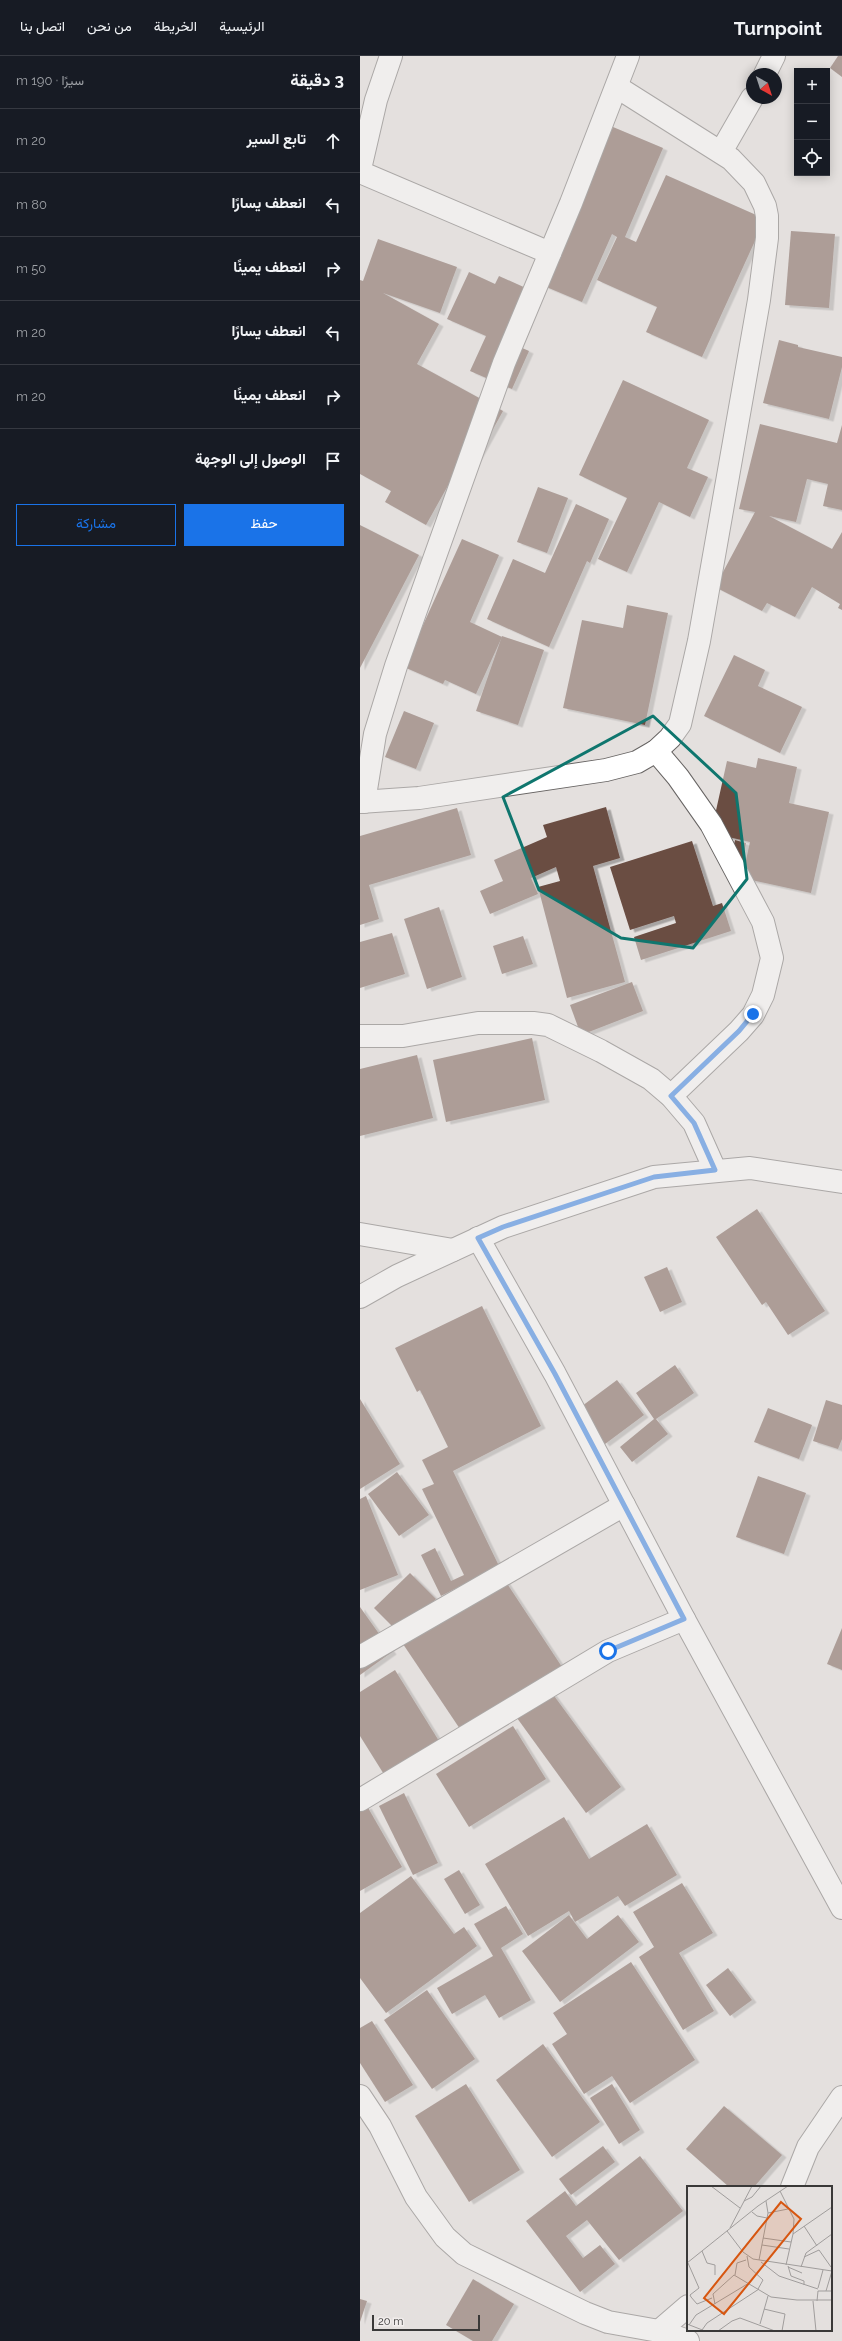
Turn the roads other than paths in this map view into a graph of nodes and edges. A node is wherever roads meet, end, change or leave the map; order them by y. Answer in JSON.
{"nodes":[{"id":1,"x":391,"y":56,"type":"edge"},
{"id":2,"x":628,"y":56,"type":"edge"},
{"id":3,"x":774,"y":56,"type":"edge"},
{"id":4,"x":768,"y":68,"type":"edge"},
{"id":5,"x":616,"y":87,"type":"junction"},
{"id":6,"x":749,"y":104,"type":"edge"},
{"id":7,"x":721,"y":152,"type":"junction"},
{"id":8,"x":360,"y":170,"type":"edge"},
{"id":9,"x":550,"y":253,"type":"junction"},
{"id":10,"x":656,"y":751,"type":"junction"},
{"id":11,"x":362,"y":802,"type":"edge"},
{"id":12,"x":360,"y":1036,"type":"edge"},
{"id":13,"x":671,"y":1096,"type":"junction"},
{"id":14,"x":715,"y":1170,"type":"junction"},
{"id":15,"x":842,"y":1182,"type":"edge"},
{"id":16,"x":360,"y":1234,"type":"edge"},
{"id":17,"x":478,"y":1238,"type":"junction"},
{"id":18,"x":453,"y":1250,"type":"junction"},
{"id":19,"x":360,"y":1297,"type":"edge"},
{"id":20,"x":624,"y":1505,"type":"junction"},
{"id":21,"x":684,"y":1619,"type":"junction"},
{"id":22,"x":360,"y":1657,"type":"edge"},
{"id":23,"x":360,"y":1800,"type":"edge"},
{"id":24,"x":842,"y":1908,"type":"edge"},
{"id":25,"x":360,"y":2096,"type":"edge"},
{"id":26,"x":842,"y":2097,"type":"edge"},
{"id":27,"x":792,"y":2186,"type":"edge"},
{"id":28,"x":687,"y":2307,"type":"edge"},
{"id":29,"x":659,"y":2331,"type":"junction"},
{"id":30,"x":688,"y":2341,"type":"edge"}],
"edges":[{"from":1,"to":8,"type":"street"},
{"from":2,"to":5,"type":"street"},
{"from":3,"to":4,"type":"street"},
{"from":5,"to":7,"type":"street"},
{"from":5,"to":9,"type":"street"},
{"from":6,"to":7,"type":"street"},
{"from":7,"to":10,"type":"street"},
{"from":8,"to":9,"type":"street"},
{"from":9,"to":11,"type":"street"},
{"from":10,"to":11,"type":"street"},
{"from":10,"to":13,"type":"street"},
{"from":12,"to":13,"type":"street"},
{"from":13,"to":14,"type":"street"},
{"from":14,"to":15,"type":"street"},
{"from":14,"to":17,"type":"street"},
{"from":16,"to":18,"type":"street"},
{"from":17,"to":18,"type":"street"},
{"from":17,"to":20,"type":"street"},
{"from":18,"to":19,"type":"street"},
{"from":20,"to":21,"type":"street"},
{"from":20,"to":22,"type":"street"},
{"from":21,"to":23,"type":"street"},
{"from":21,"to":24,"type":"street"},
{"from":25,"to":29,"type":"street"},
{"from":26,"to":27,"type":"street"},
{"from":28,"to":29,"type":"street"},
{"from":29,"to":30,"type":"street"}]}
